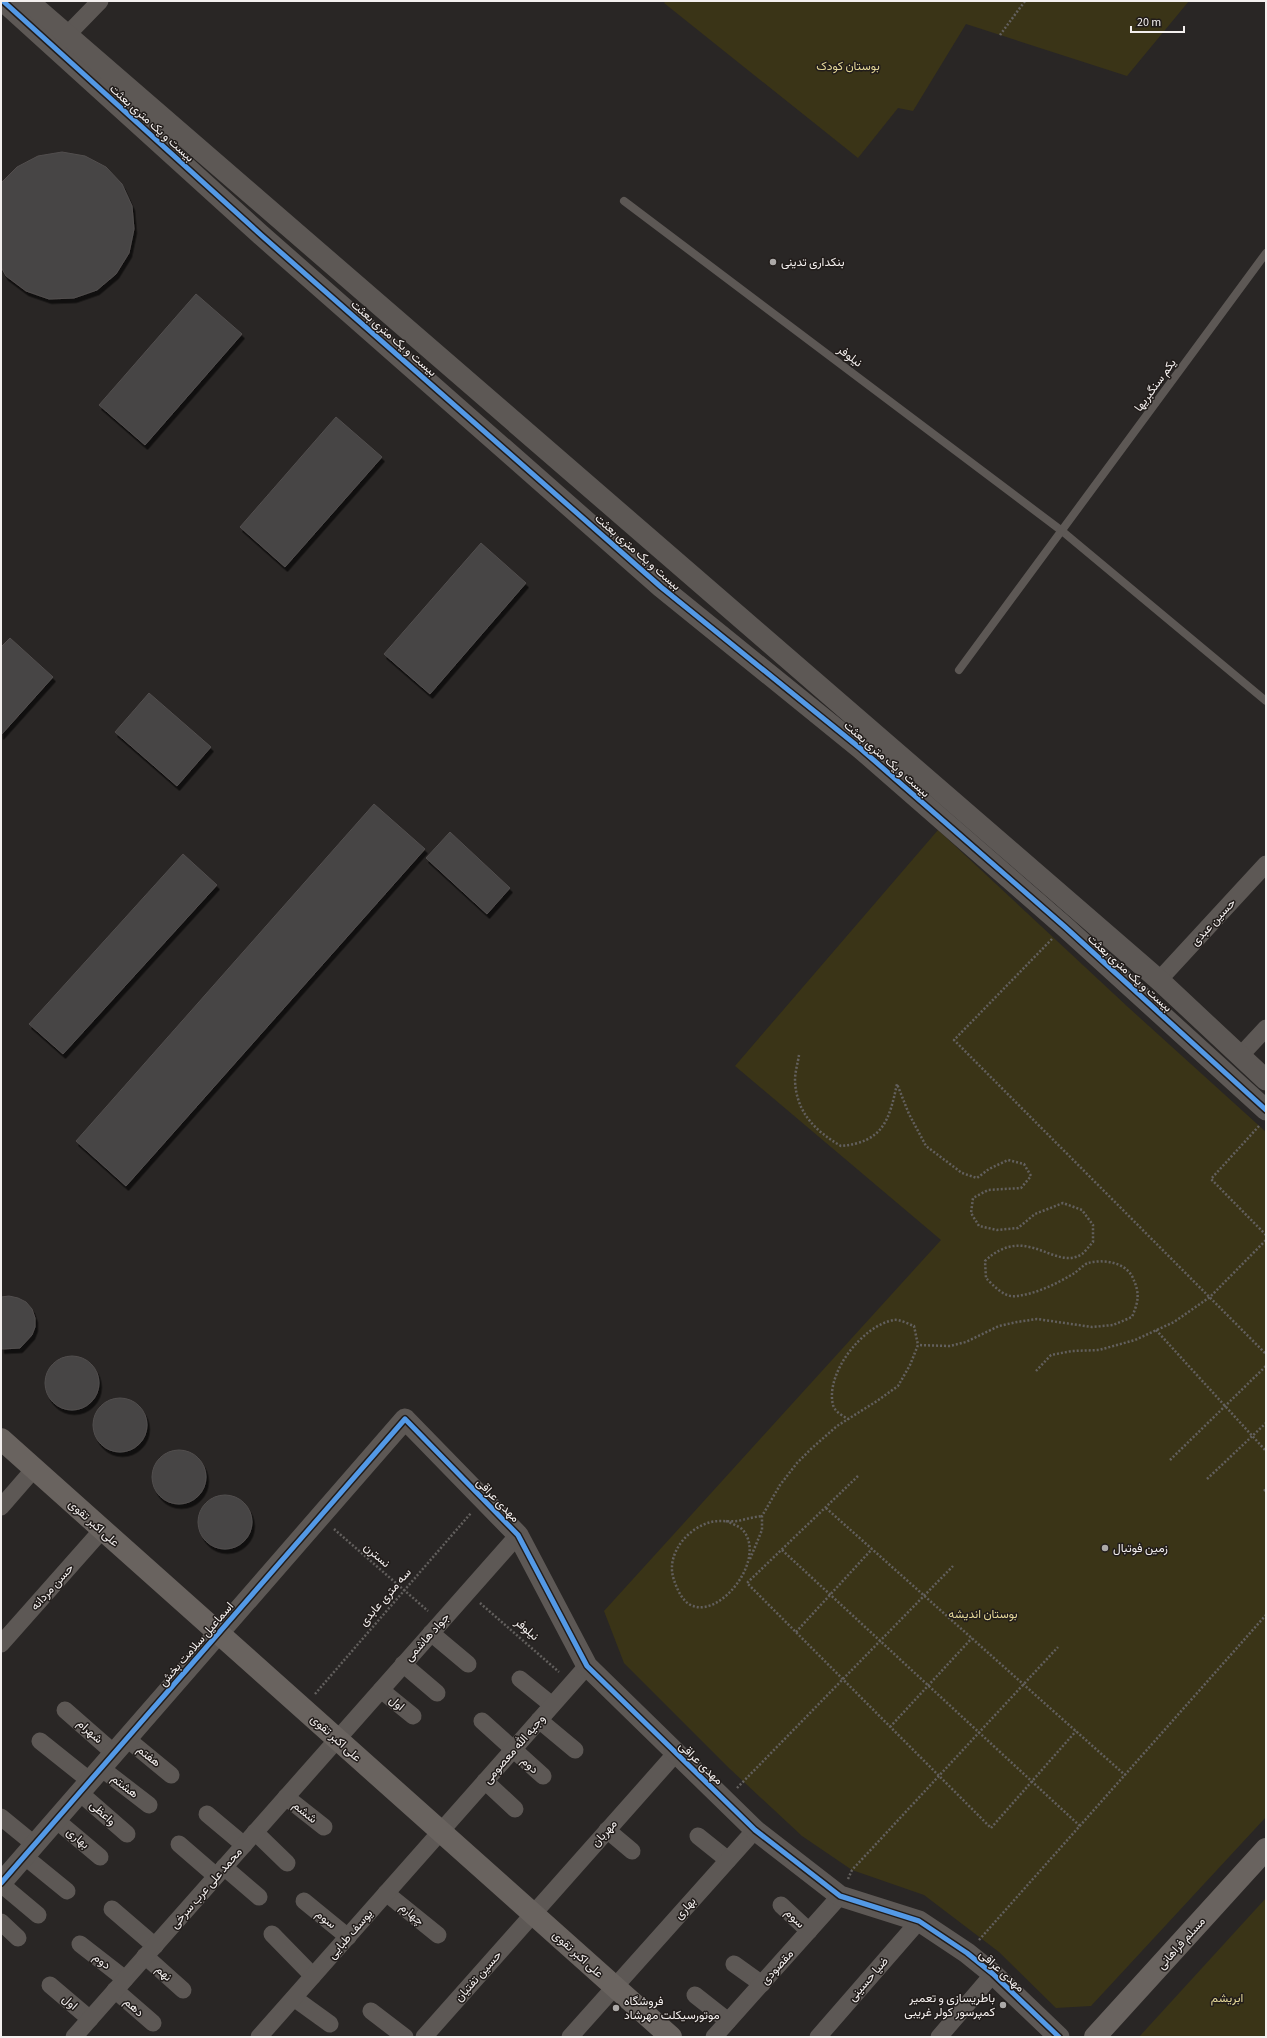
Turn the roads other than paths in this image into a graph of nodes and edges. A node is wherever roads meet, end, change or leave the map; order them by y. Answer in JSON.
{"nodes":[{"id":1,"x":3,"y":1,"type":"edge"},
{"id":2,"x":28,"y":1,"type":"edge"},
{"id":3,"x":100,"y":1,"type":"edge"},
{"id":4,"x":66,"y":35,"type":"junction"},
{"id":5,"x":624,"y":201,"type":"dead end"},
{"id":6,"x":1266,"y":253,"type":"edge"},
{"id":7,"x":1062,"y":531,"type":"junction"},
{"id":8,"x":959,"y":670,"type":"dead end"},
{"id":9,"x":1266,"y":701,"type":"edge"},
{"id":10,"x":1266,"y":864,"type":"edge"},
{"id":11,"x":1159,"y":980,"type":"junction"},
{"id":12,"x":1266,"y":1028,"type":"edge"},
{"id":13,"x":1240,"y":1056,"type":"junction"},
{"id":14,"x":1266,"y":1080,"type":"edge"},
{"id":15,"x":1263,"y":1118,"type":"edge"},
{"id":16,"x":405,"y":1419,"type":"joint"},
{"id":17,"x":1,"y":1439,"type":"edge"},
{"id":18,"x":34,"y":1469,"type":"junction"},
{"id":19,"x":1,"y":1507,"type":"edge"},
{"id":20,"x":102,"y":1530,"type":"junction"},
{"id":21,"x":518,"y":1535,"type":"junction"},
{"id":22,"x":436,"y":1627,"type":"junction"},
{"id":23,"x":218,"y":1633,"type":"junction"},
{"id":24,"x":1,"y":1644,"type":"edge"},
{"id":25,"x":403,"y":1664,"type":"junction"},
{"id":26,"x":468,"y":1664,"type":"dead end"},
{"id":27,"x":587,"y":1666,"type":"junction"},
{"id":28,"x":520,"y":1679,"type":"dead end"},
{"id":29,"x":381,"y":1690,"type":"junction"},
{"id":30,"x":437,"y":1693,"type":"dead end"},
{"id":31,"x":552,"y":1705,"type":"junction"},
{"id":32,"x":65,"y":1710,"type":"dead end"},
{"id":33,"x":413,"y":1716,"type":"dead end"},
{"id":34,"x":539,"y":1720,"type":"junction"},
{"id":35,"x":482,"y":1721,"type":"dead end"},
{"id":36,"x":337,"y":1739,"type":"junction"},
{"id":37,"x":40,"y":1741,"type":"dead end"},
{"id":38,"x":513,"y":1749,"type":"junction"},
{"id":39,"x":575,"y":1750,"type":"dead end"},
{"id":40,"x":676,"y":1752,"type":"junction"},
{"id":41,"x":102,"y":1766,"type":"junction"},
{"id":42,"x":171,"y":1775,"type":"dead end"},
{"id":43,"x":543,"y":1776,"type":"dead end"},
{"id":44,"x":485,"y":1782,"type":"junction"},
{"id":45,"x":286,"y":1797,"type":"junction"},
{"id":46,"x":149,"y":1805,"type":"dead end"},
{"id":47,"x":515,"y":1809,"type":"dead end"},
{"id":48,"x":207,"y":1814,"type":"dead end"},
{"id":49,"x":1,"y":1817,"type":"edge"},
{"id":50,"x":56,"y":1820,"type":"junction"},
{"id":51,"x":324,"y":1827,"type":"dead end"},
{"id":52,"x":607,"y":1830,"type":"junction"},
{"id":53,"x":755,"y":1830,"type":"junction"},
{"id":54,"x":441,"y":1831,"type":"junction"},
{"id":55,"x":127,"y":1834,"type":"dead end"},
{"id":56,"x":698,"y":1836,"type":"dead end"},
{"id":57,"x":249,"y":1839,"type":"junction"},
{"id":58,"x":179,"y":1844,"type":"dead end"},
{"id":59,"x":1266,"y":1849,"type":"edge"},
{"id":60,"x":29,"y":1850,"type":"junction"},
{"id":61,"x":632,"y":1851,"type":"dead end"},
{"id":62,"x":100,"y":1857,"type":"dead end"},
{"id":63,"x":728,"y":1860,"type":"junction"},
{"id":64,"x":287,"y":1862,"type":"dead end"},
{"id":65,"x":220,"y":1872,"type":"junction"},
{"id":66,"x":3,"y":1878,"type":"edge"},
{"id":67,"x":67,"y":1891,"type":"dead end"},
{"id":68,"x":386,"y":1893,"type":"junction"},
{"id":69,"x":840,"y":1896,"type":"junction"},
{"id":70,"x":259,"y":1897,"type":"dead end"},
{"id":71,"x":304,"y":1901,"type":"dead end"},
{"id":72,"x":781,"y":1905,"type":"dead end"},
{"id":73,"x":112,"y":1909,"type":"dead end"},
{"id":74,"x":533,"y":1914,"type":"junction"},
{"id":75,"x":38,"y":1915,"type":"dead end"},
{"id":76,"x":919,"y":1921,"type":"junction"},
{"id":77,"x":1,"y":1922,"type":"edge"},
{"id":78,"x":809,"y":1931,"type":"junction"},
{"id":79,"x":272,"y":1934,"type":"dead end"},
{"id":80,"x":438,"y":1935,"type":"dead end"},
{"id":81,"x":348,"y":1937,"type":"junction"},
{"id":82,"x":18,"y":1938,"type":"dead end"},
{"id":83,"x":80,"y":1944,"type":"dead end"},
{"id":84,"x":150,"y":1951,"type":"junction"},
{"id":85,"x":734,"y":1964,"type":"dead end"},
{"id":86,"x":993,"y":1974,"type":"junction"},
{"id":87,"x":313,"y":1976,"type":"junction"},
{"id":88,"x":762,"y":1984,"type":"junction"},
{"id":89,"x":50,"y":1985,"type":"dead end"},
{"id":90,"x":120,"y":1985,"type":"junction"},
{"id":91,"x":615,"y":1987,"type":"junction"},
{"id":92,"x":183,"y":1990,"type":"dead end"},
{"id":93,"x":695,"y":1995,"type":"dead end"},
{"id":94,"x":294,"y":1998,"type":"junction"},
{"id":95,"x":371,"y":2011,"type":"dead end"},
{"id":96,"x":90,"y":2019,"type":"junction"},
{"id":97,"x":728,"y":2021,"type":"junction"},
{"id":98,"x":152,"y":2024,"type":"dead end"},
{"id":99,"x":330,"y":2024,"type":"dead end"},
{"id":100,"x":427,"y":2036,"type":"edge"},
{"id":101,"x":74,"y":2037,"type":"edge"},
{"id":102,"x":259,"y":2037,"type":"edge"},
{"id":103,"x":405,"y":2037,"type":"edge"},
{"id":104,"x":570,"y":2037,"type":"edge"},
{"id":105,"x":671,"y":2037,"type":"edge"},
{"id":106,"x":714,"y":2037,"type":"edge"},
{"id":107,"x":818,"y":2037,"type":"edge"},
{"id":108,"x":939,"y":2037,"type":"edge"},
{"id":109,"x":1059,"y":2037,"type":"edge"},
{"id":110,"x":1095,"y":2037,"type":"edge"}],
"edges":[{"from":1,"to":15,"type":"street","name":"بیست و یک متری بعثت"},
{"from":2,"to":4,"type":"street","name":"بیست و یک متری بعثت"},
{"from":3,"to":4,"type":"street"},
{"from":4,"to":11,"type":"street","name":"بیست و یک متری بعثت"},
{"from":5,"to":7,"type":"lane","name":"نیلوفر"},
{"from":6,"to":7,"type":"lane","name":"یکم سنگبریها"},
{"from":7,"to":8,"type":"lane","name":"یکم سنگبریها"},
{"from":7,"to":9,"type":"lane","name":"نیلوفر"},
{"from":10,"to":11,"type":"street","name":"حسین عبدی"},
{"from":11,"to":13,"type":"street","name":"بیست و یک متری بعثت"},
{"from":12,"to":13,"type":"street"},
{"from":13,"to":14,"type":"street","name":"بیست و یک متری بعثت"},
{"from":16,"to":21,"type":"street","name":"مهدی عراقی"},
{"from":16,"to":23,"type":"street","name":"اسماعیل سلامت بخش"},
{"from":17,"to":18,"type":"main road","name":"علی اکبر تقوی"},
{"from":18,"to":19,"type":"street"},
{"from":18,"to":20,"type":"main road","name":"علی اکبر تقوی"},
{"from":20,"to":23,"type":"main road","name":"علی اکبر تقوی"},
{"from":20,"to":24,"type":"street","name":"حسن مردانه"},
{"from":21,"to":22,"type":"street","name":"جواد هاشمی"},
{"from":21,"to":27,"type":"street","name":"مهدی عراقی"},
{"from":22,"to":25,"type":"street","name":"جواد هاشمی"},
{"from":22,"to":26,"type":"street"},
{"from":23,"to":36,"type":"main road","name":"علی اکبر تقوی"},
{"from":23,"to":41,"type":"street","name":"اسماعیل سلامت بخش"},
{"from":25,"to":29,"type":"street","name":"جواد هاشمی"},
{"from":25,"to":30,"type":"street"},
{"from":27,"to":31,"type":"street","name":"وجیه الله معصومی"},
{"from":27,"to":40,"type":"street","name":"مهدی عراقی"},
{"from":28,"to":31,"type":"street"},
{"from":29,"to":33,"type":"street","name":"اول"},
{"from":29,"to":36,"type":"street","name":"جواد هاشمی"},
{"from":31,"to":34,"type":"street","name":"وجیه الله معصومی"},
{"from":32,"to":41,"type":"street","name":"شهرام"},
{"from":34,"to":38,"type":"street","name":"وجیه الله معصومی"},
{"from":34,"to":39,"type":"street"},
{"from":35,"to":38,"type":"street","name":"دوم"},
{"from":36,"to":45,"type":"street","name":"محمد علی عرب سرخی"},
{"from":36,"to":54,"type":"main road","name":"علی اکبر تقوی"},
{"from":37,"to":41,"type":"street"},
{"from":38,"to":43,"type":"street","name":"دوم"},
{"from":38,"to":44,"type":"street","name":"وجیه الله معصومی"},
{"from":40,"to":52,"type":"street","name":"مهربان"},
{"from":40,"to":53,"type":"street","name":"مهدی عراقی"},
{"from":41,"to":42,"type":"street","name":"هفتم"},
{"from":41,"to":46,"type":"street","name":"هشتم"},
{"from":41,"to":50,"type":"street","name":"اسماعیل سلامت بخش"},
{"from":41,"to":55,"type":"street","name":"واعظی"},
{"from":44,"to":47,"type":"street"},
{"from":44,"to":54,"type":"street","name":"وجیه الله معصومی"},
{"from":45,"to":51,"type":"street","name":"ششم"},
{"from":45,"to":57,"type":"street","name":"محمد علی عرب سرخی"},
{"from":48,"to":57,"type":"street"},
{"from":49,"to":60,"type":"street"},
{"from":50,"to":60,"type":"street","name":"اسماعیل سلامت بخش"},
{"from":50,"to":62,"type":"street","name":"بهاری"},
{"from":52,"to":61,"type":"street"},
{"from":52,"to":74,"type":"street","name":"مهربان"},
{"from":53,"to":63,"type":"street","name":"بهاری"},
{"from":53,"to":69,"type":"street","name":"مهدی عراقی"},
{"from":54,"to":68,"type":"street","name":"یوسف طبایی"},
{"from":54,"to":74,"type":"main road","name":"علی اکبر تقوی"},
{"from":56,"to":63,"type":"street"},
{"from":57,"to":64,"type":"street"},
{"from":57,"to":65,"type":"street","name":"محمد علی عرب سرخی"},
{"from":58,"to":65,"type":"street"},
{"from":59,"to":110,"type":"main road","name":"مسلم فراهانی"},
{"from":60,"to":66,"type":"street","name":"اسماعیل سلامت بخش"},
{"from":60,"to":67,"type":"street"},
{"from":63,"to":91,"type":"street","name":"بهاری"},
{"from":65,"to":70,"type":"street"},
{"from":65,"to":84,"type":"street","name":"محمد علی عرب سرخی"},
{"from":66,"to":75,"type":"street"},
{"from":68,"to":80,"type":"street","name":"چهارم"},
{"from":68,"to":81,"type":"street","name":"یوسف طبایی"},
{"from":69,"to":76,"type":"street","name":"مهدی عراقی"},
{"from":69,"to":78,"type":"street","name":"مقصودی"},
{"from":71,"to":81,"type":"street","name":"سوم"},
{"from":72,"to":78,"type":"street","name":"سوم"},
{"from":73,"to":84,"type":"street"},
{"from":74,"to":91,"type":"main road","name":"علی اکبر تقوی"},
{"from":74,"to":100,"type":"street","name":"حسین تفتیان"},
{"from":76,"to":86,"type":"street","name":"مهدی عراقی"},
{"from":76,"to":107,"type":"street","name":"ضیا حسینی"},
{"from":77,"to":82,"type":"street"},
{"from":78,"to":88,"type":"street","name":"مقصودی"},
{"from":79,"to":87,"type":"street"},
{"from":81,"to":87,"type":"street","name":"یوسف طبایی"},
{"from":83,"to":90,"type":"street","name":"دوم"},
{"from":84,"to":90,"type":"street","name":"محمد علی عرب سرخی"},
{"from":84,"to":92,"type":"street","name":"نهم"},
{"from":85,"to":88,"type":"street"},
{"from":86,"to":108,"type":"street"},
{"from":86,"to":109,"type":"street","name":"مهدی عراقی"},
{"from":87,"to":94,"type":"street","name":"یوسف طبایی"},
{"from":88,"to":97,"type":"street","name":"مقصودی"},
{"from":89,"to":96,"type":"street","name":"اول"},
{"from":90,"to":96,"type":"street","name":"محمد علی عرب سرخی"},
{"from":90,"to":98,"type":"street","name":"دهم"},
{"from":91,"to":104,"type":"street","name":"بهاری"},
{"from":91,"to":105,"type":"main road","name":"علی اکبر تقوی"},
{"from":93,"to":97,"type":"street"},
{"from":94,"to":99,"type":"street"},
{"from":94,"to":102,"type":"street","name":"یوسف طبایی"},
{"from":95,"to":103,"type":"street"},
{"from":96,"to":101,"type":"street","name":"محمد علی عرب سرخی"},
{"from":97,"to":106,"type":"street","name":"مقصودی"}]}
